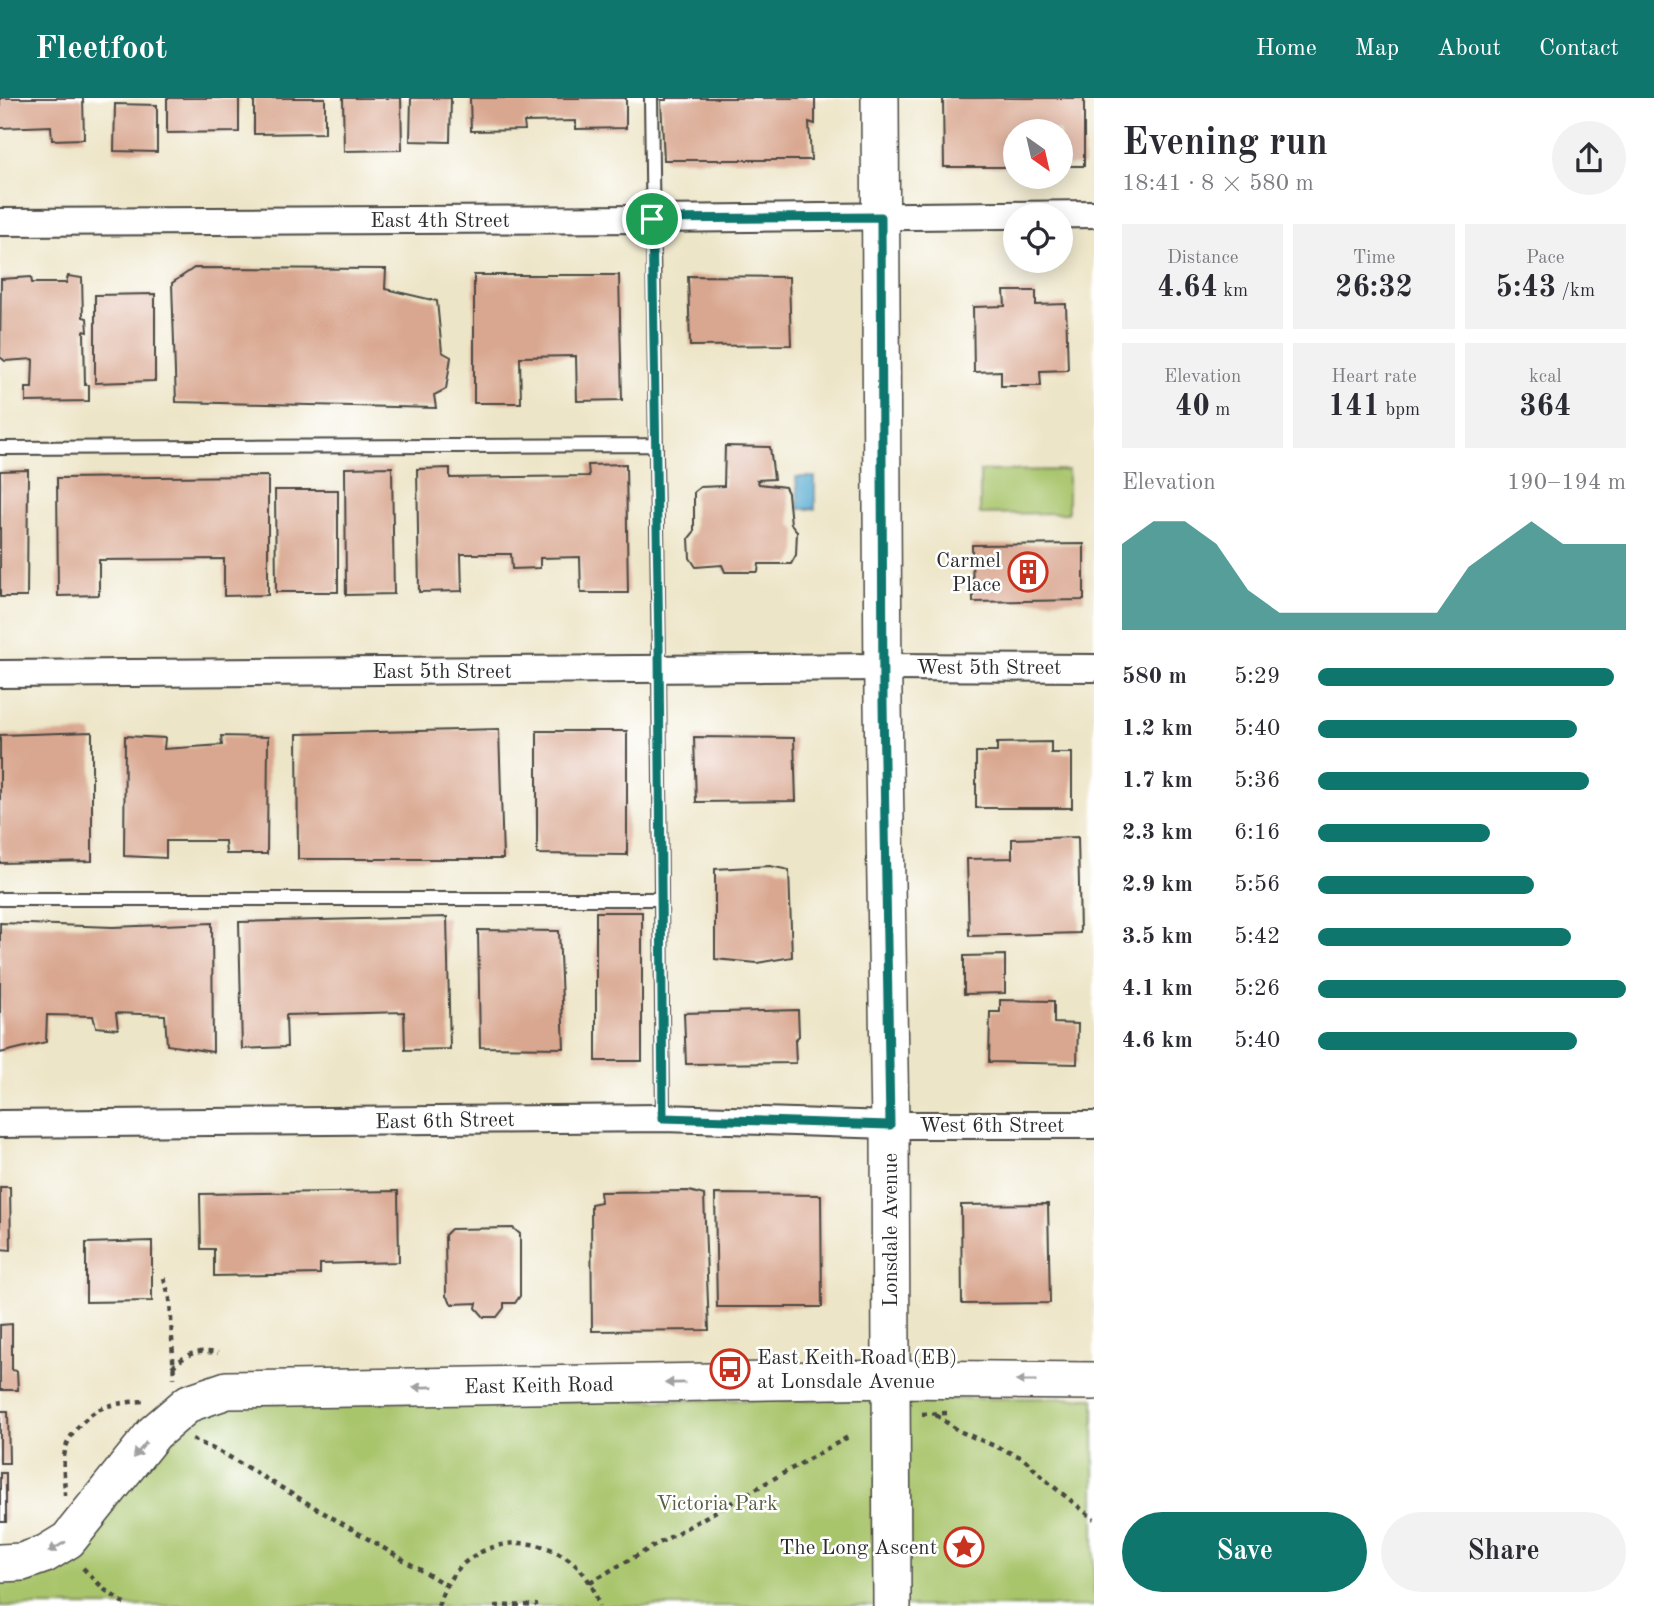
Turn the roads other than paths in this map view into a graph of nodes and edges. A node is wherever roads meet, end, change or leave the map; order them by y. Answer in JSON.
{"nodes":[{"id":1,"x":651,"y":98,"type":"edge"},
{"id":2,"x":880,"y":98,"type":"edge"},
{"id":3,"x":1094,"y":214,"type":"edge"},
{"id":4,"x":881,"y":217,"type":"junction"},
{"id":5,"x":652,"y":219,"type":"junction"},
{"id":6,"x":0,"y":222,"type":"edge"},
{"id":7,"x":655,"y":445,"type":"junction"},
{"id":8,"x":0,"y":448,"type":"edge"},
{"id":9,"x":883,"y":667,"type":"junction"},
{"id":10,"x":1094,"y":668,"type":"edge"},
{"id":11,"x":659,"y":669,"type":"junction"},
{"id":12,"x":0,"y":674,"type":"edge"},
{"id":13,"x":0,"y":899,"type":"edge"},
{"id":14,"x":660,"y":899,"type":"junction"},
{"id":15,"x":663,"y":1118,"type":"junction"},
{"id":16,"x":0,"y":1124,"type":"edge"},
{"id":17,"x":890,"y":1125,"type":"junction"},
{"id":18,"x":1094,"y":1125,"type":"edge"},
{"id":19,"x":891,"y":1379,"type":"junction"},
{"id":20,"x":1094,"y":1381,"type":"edge"},
{"id":21,"x":0,"y":1563,"type":"edge"},
{"id":22,"x":892,"y":1606,"type":"edge"}],
"edges":[{"from":1,"to":5,"type":"lane"},
{"from":2,"to":4,"type":"main road","name":"Lonsdale Avenue"},
{"from":3,"to":4,"type":"street","name":"East 4th Street"},
{"from":4,"to":5,"type":"street","name":"East 4th Street"},
{"from":4,"to":9,"type":"main road","name":"Lonsdale Avenue"},
{"from":5,"to":6,"type":"street","name":"East 4th Street"},
{"from":5,"to":7,"type":"lane"},
{"from":7,"to":8,"type":"lane"},
{"from":7,"to":11,"type":"lane"},
{"from":9,"to":10,"type":"street","name":"West 5th Street"},
{"from":9,"to":11,"type":"street","name":"East 5th Street"},
{"from":9,"to":17,"type":"main road","name":"Lonsdale Avenue"},
{"from":11,"to":12,"type":"street","name":"East 5th Street"},
{"from":11,"to":14,"type":"lane"},
{"from":13,"to":14,"type":"lane"},
{"from":14,"to":15,"type":"lane"},
{"from":15,"to":16,"type":"street","name":"East 6th Street"},
{"from":15,"to":17,"type":"street","name":"East 6th Street"},
{"from":17,"to":18,"type":"street","name":"West 6th Street"},
{"from":17,"to":19,"type":"main road","name":"Lonsdale Avenue"},
{"from":20,"to":19,"type":"main road","name":"East Keith Road","one_way":true},
{"from":19,"to":21,"type":"main road","name":"East Keith Road","one_way":true},
{"from":19,"to":22,"type":"main road","name":"Lonsdale Avenue"}]}
